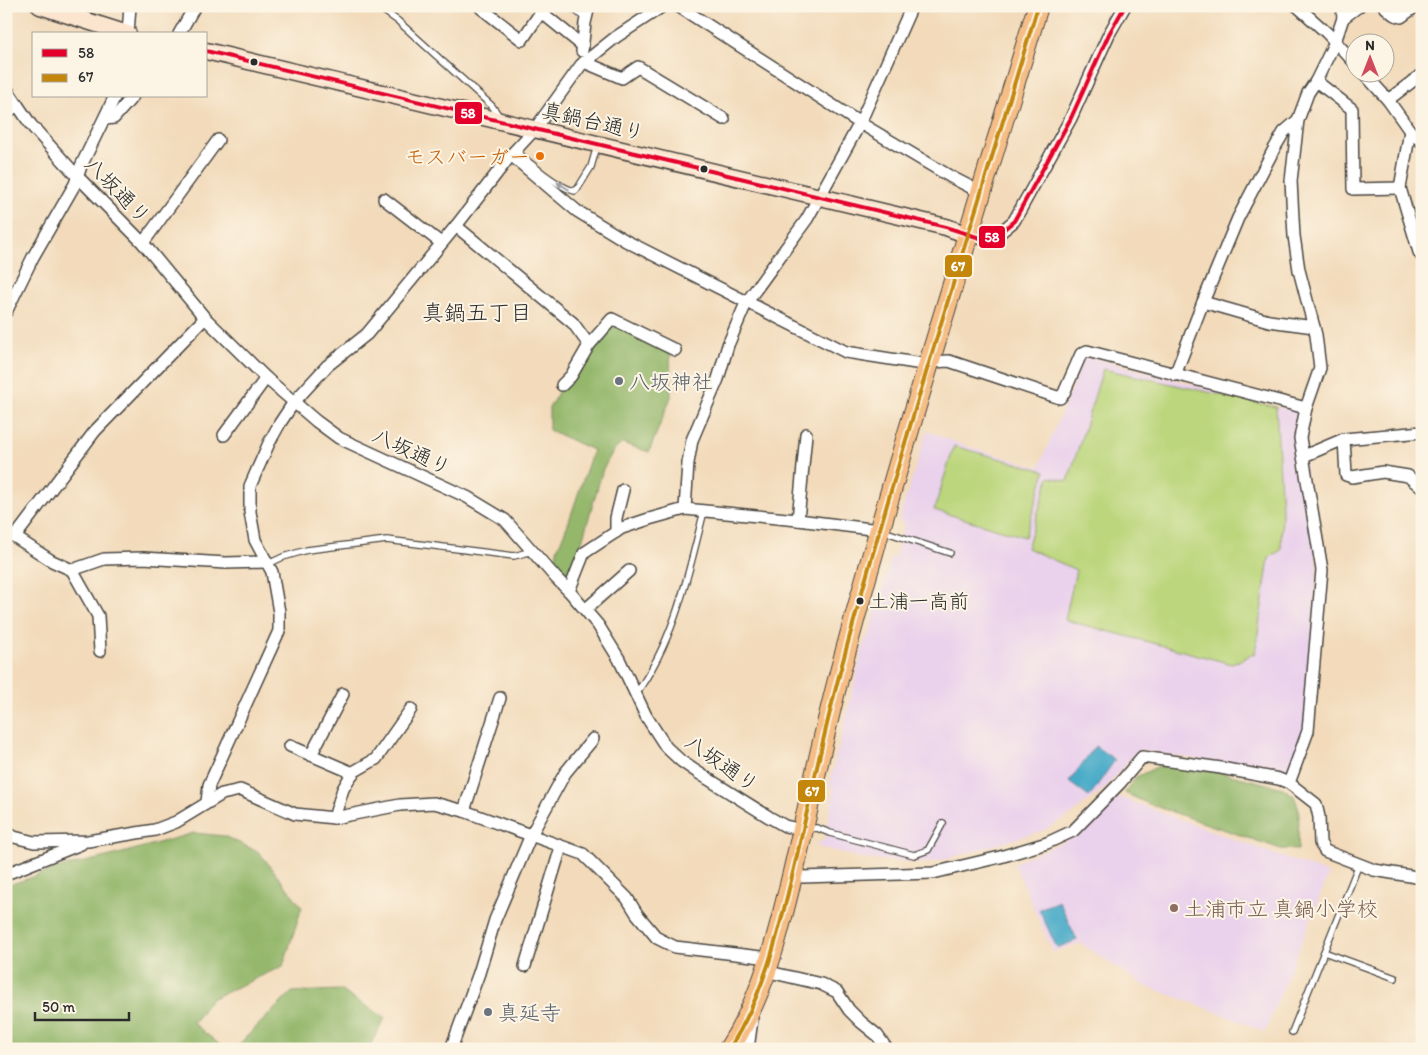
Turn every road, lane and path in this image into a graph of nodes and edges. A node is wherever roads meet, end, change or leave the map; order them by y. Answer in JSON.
{"nodes":[{"id":1,"x":40,"y":6,"type":"edge"},
{"id":2,"x":130,"y":6,"type":"edge"},
{"id":3,"x":195,"y":6,"type":"edge"},
{"id":4,"x":377,"y":6,"type":"edge"},
{"id":5,"x":570,"y":6,"type":"edge"},
{"id":6,"x":589,"y":6,"type":"edge"},
{"id":7,"x":663,"y":6,"type":"edge"},
{"id":8,"x":678,"y":6,"type":"edge"},
{"id":9,"x":912,"y":6,"type":"edge"},
{"id":10,"x":1038,"y":6,"type":"edge"},
{"id":11,"x":1125,"y":6,"type":"edge"},
{"id":12,"x":1297,"y":6,"type":"edge"},
{"id":13,"x":1359,"y":6,"type":"edge"},
{"id":14,"x":1384,"y":6,"type":"edge"},
{"id":15,"x":1416,"y":6,"type":"edge"},
{"id":16,"x":481,"y":8,"type":"dead end"},
{"id":17,"x":1342,"y":12,"type":"edge"},
{"id":18,"x":586,"y":19,"type":"junction"},
{"id":19,"x":122,"y":32,"type":"edge"},
{"id":20,"x":128,"y":32,"type":"edge"},
{"id":21,"x":180,"y":32,"type":"edge"},
{"id":22,"x":1335,"y":42,"type":"junction"},
{"id":23,"x":583,"y":46,"type":"junction"},
{"id":24,"x":208,"y":51,"type":"edge"},
{"id":25,"x":1346,"y":54,"type":"edge"},
{"id":26,"x":583,"y":64,"type":"junction"},
{"id":27,"x":1422,"y":74,"type":"edge"},
{"id":28,"x":1316,"y":81,"type":"junction"},
{"id":29,"x":1372,"y":82,"type":"edge"},
{"id":30,"x":6,"y":88,"type":"edge"},
{"id":31,"x":114,"y":98,"type":"edge"},
{"id":32,"x":131,"y":98,"type":"edge"},
{"id":33,"x":1388,"y":100,"type":"junction"},
{"id":34,"x":17,"y":105,"type":"junction"},
{"id":35,"x":6,"y":111,"type":"edge"},
{"id":36,"x":104,"y":119,"type":"junction"},
{"id":37,"x":724,"y":119,"type":"dead end"},
{"id":38,"x":1298,"y":120,"type":"junction"},
{"id":39,"x":502,"y":121,"type":"junction"},
{"id":40,"x":860,"y":123,"type":"junction"},
{"id":41,"x":534,"y":129,"type":"junction"},
{"id":42,"x":1410,"y":131,"type":"junction"},
{"id":43,"x":218,"y":140,"type":"dead end"},
{"id":44,"x":1422,"y":142,"type":"edge"},
{"id":45,"x":598,"y":144,"type":"junction"},
{"id":46,"x":513,"y":153,"type":"junction"},
{"id":47,"x":78,"y":176,"type":"junction"},
{"id":48,"x":1400,"y":188,"type":"junction"},
{"id":49,"x":982,"y":193,"type":"junction"},
{"id":50,"x":818,"y":196,"type":"junction"},
{"id":51,"x":384,"y":198,"type":"dead end"},
{"id":52,"x":456,"y":226,"type":"junction"},
{"id":53,"x":968,"y":235,"type":"junction"},
{"id":54,"x":144,"y":243,"type":"junction"},
{"id":55,"x":441,"y":243,"type":"junction"},
{"id":56,"x":1422,"y":257,"type":"edge"},
{"id":57,"x":1202,"y":302,"type":"junction"},
{"id":58,"x":746,"y":303,"type":"junction"},
{"id":59,"x":6,"y":312,"type":"edge"},
{"id":60,"x":205,"y":318,"type":"junction"},
{"id":61,"x":1314,"y":326,"type":"junction"},
{"id":62,"x":589,"y":345,"type":"junction"},
{"id":63,"x":675,"y":350,"type":"dead end"},
{"id":64,"x":929,"y":361,"type":"junction"},
{"id":65,"x":1176,"y":375,"type":"junction"},
{"id":66,"x":266,"y":378,"type":"junction"},
{"id":67,"x":562,"y":385,"type":"dead end"},
{"id":68,"x":294,"y":402,"type":"junction"},
{"id":69,"x":1306,"y":408,"type":"junction"},
{"id":70,"x":1422,"y":432,"type":"edge"},
{"id":71,"x":806,"y":434,"type":"dead end"},
{"id":72,"x":224,"y":435,"type":"dead end"},
{"id":73,"x":1344,"y":440,"type":"junction"},
{"id":74,"x":1304,"y":456,"type":"junction"},
{"id":75,"x":1422,"y":488,"type":"edge"},
{"id":76,"x":623,"y":490,"type":"dead end"},
{"id":77,"x":685,"y":509,"type":"junction"},
{"id":78,"x":704,"y":511,"type":"junction"},
{"id":79,"x":798,"y":520,"type":"junction"},
{"id":80,"x":880,"y":530,"type":"junction"},
{"id":81,"x":616,"y":532,"type":"junction"},
{"id":82,"x":11,"y":534,"type":"edge"},
{"id":83,"x":532,"y":551,"type":"junction"},
{"id":84,"x":950,"y":553,"type":"dead end"},
{"id":85,"x":267,"y":563,"type":"junction"},
{"id":86,"x":72,"y":570,"type":"junction"},
{"id":87,"x":629,"y":571,"type":"dead end"},
{"id":88,"x":569,"y":591,"type":"junction"},
{"id":89,"x":586,"y":609,"type":"junction"},
{"id":90,"x":100,"y":651,"type":"dead end"},
{"id":91,"x":343,"y":694,"type":"dead end"},
{"id":92,"x":635,"y":695,"type":"junction"},
{"id":93,"x":500,"y":698,"type":"dead end"},
{"id":94,"x":410,"y":709,"type":"dead end"},
{"id":95,"x":593,"y":739,"type":"dead end"},
{"id":96,"x":290,"y":746,"type":"dead end"},
{"id":97,"x":311,"y":755,"type":"junction"},
{"id":98,"x":353,"y":773,"type":"junction"},
{"id":99,"x":1289,"y":783,"type":"junction"},
{"id":100,"x":207,"y":802,"type":"junction"},
{"id":101,"x":464,"y":811,"type":"junction"},
{"id":102,"x":334,"y":818,"type":"junction"},
{"id":103,"x":943,"y":823,"type":"dead end"},
{"id":104,"x":803,"y":830,"type":"junction"},
{"id":105,"x":6,"y":832,"type":"edge"},
{"id":106,"x":531,"y":835,"type":"junction"},
{"id":107,"x":88,"y":841,"type":"junction"},
{"id":108,"x":561,"y":847,"type":"junction"},
{"id":109,"x":1359,"y":864,"type":"junction"},
{"id":110,"x":6,"y":874,"type":"edge"},
{"id":111,"x":792,"y":875,"type":"junction"},
{"id":112,"x":1422,"y":878,"type":"edge"},
{"id":113,"x":1324,"y":952,"type":"junction"},
{"id":114,"x":768,"y":965,"type":"junction"},
{"id":115,"x":525,"y":966,"type":"dead end"},
{"id":116,"x":1394,"y":978,"type":"dead end"},
{"id":117,"x":756,"y":995,"type":"junction"},
{"id":118,"x":1292,"y":1032,"type":"dead end"},
{"id":119,"x":451,"y":1049,"type":"edge"},
{"id":120,"x":729,"y":1049,"type":"edge"},
{"id":121,"x":748,"y":1049,"type":"edge"},
{"id":122,"x":887,"y":1049,"type":"edge"}],
"edges":[{"from":1,"to":19,"type":"street"},
{"from":2,"to":20,"type":"street"},
{"from":3,"to":21,"type":"street"},
{"from":4,"to":39,"type":"lane"},
{"from":5,"to":18,"type":"lane"},
{"from":6,"to":18,"type":"street"},
{"from":7,"to":26,"type":"street"},
{"from":8,"to":40,"type":"street"},
{"from":9,"to":40,"type":"street"},
{"from":10,"to":49,"type":"highway"},
{"from":11,"to":53,"type":"street"},
{"from":12,"to":22,"type":"street"},
{"from":13,"to":17,"type":"street"},
{"from":14,"to":15,"type":"street"},
{"from":16,"to":23,"type":"street"},
{"from":17,"to":22,"type":"street"},
{"from":18,"to":23,"type":"street"},
{"from":22,"to":25,"type":"street"},
{"from":22,"to":28,"type":"street"},
{"from":23,"to":26,"type":"street"},
{"from":24,"to":39,"type":"street","name":"真鍋台通り"},
{"from":26,"to":37,"type":"street"},
{"from":26,"to":41,"type":"street"},
{"from":27,"to":33,"type":"street"},
{"from":28,"to":38,"type":"street"},
{"from":28,"to":48,"type":"street"},
{"from":29,"to":33,"type":"street"},
{"from":30,"to":34,"type":"street","name":"八坂通り"},
{"from":31,"to":36,"type":"street"},
{"from":32,"to":36,"type":"street"},
{"from":33,"to":42,"type":"street"},
{"from":34,"to":35,"type":"street"},
{"from":34,"to":47,"type":"street","name":"八坂通り"},
{"from":36,"to":47,"type":"street"},
{"from":38,"to":57,"type":"street"},
{"from":38,"to":61,"type":"street"},
{"from":39,"to":41,"type":"street","name":"真鍋台通り"},
{"from":40,"to":49,"type":"street"},
{"from":40,"to":50,"type":"street"},
{"from":41,"to":45,"type":"street","name":"真鍋台通り"},
{"from":41,"to":46,"type":"street"},
{"from":42,"to":44,"type":"street"},
{"from":42,"to":48,"type":"street"},
{"from":43,"to":54,"type":"street"},
{"from":45,"to":46,"type":"lane","one_way":true},
{"from":45,"to":50,"type":"street","name":"真鍋台通り"},
{"from":46,"to":52,"type":"street"},
{"from":46,"to":58,"type":"street"},
{"from":47,"to":54,"type":"street","name":"八坂通り"},
{"from":47,"to":59,"type":"street"},
{"from":48,"to":56,"type":"street"},
{"from":49,"to":53,"type":"highway"},
{"from":50,"to":53,"type":"street","name":"真鍋台通り"},
{"from":50,"to":58,"type":"street"},
{"from":51,"to":55,"type":"street"},
{"from":52,"to":55,"type":"street"},
{"from":52,"to":62,"type":"street"},
{"from":53,"to":64,"type":"highway"},
{"from":54,"to":60,"type":"street","name":"八坂通り"},
{"from":55,"to":68,"type":"street"},
{"from":57,"to":61,"type":"street"},
{"from":57,"to":65,"type":"street"},
{"from":58,"to":64,"type":"street"},
{"from":58,"to":77,"type":"street"},
{"from":60,"to":66,"type":"street","name":"八坂通り"},
{"from":60,"to":82,"type":"street"},
{"from":61,"to":69,"type":"street"},
{"from":62,"to":63,"type":"street"},
{"from":62,"to":67,"type":"street"},
{"from":64,"to":65,"type":"street"},
{"from":64,"to":80,"type":"highway"},
{"from":65,"to":69,"type":"street"},
{"from":66,"to":68,"type":"street","name":"八坂通り"},
{"from":66,"to":72,"type":"street"},
{"from":68,"to":83,"type":"street","name":"八坂通り"},
{"from":68,"to":85,"type":"street"},
{"from":69,"to":74,"type":"street"},
{"from":70,"to":73,"type":"street"},
{"from":71,"to":79,"type":"street"},
{"from":73,"to":74,"type":"street"},
{"from":73,"to":75,"type":"street"},
{"from":74,"to":99,"type":"street"},
{"from":76,"to":81,"type":"street"},
{"from":77,"to":78,"type":"street"},
{"from":77,"to":81,"type":"street"},
{"from":78,"to":79,"type":"street"},
{"from":78,"to":92,"type":"lane"},
{"from":79,"to":80,"type":"street"},
{"from":80,"to":84,"type":"lane"},
{"from":80,"to":104,"type":"highway"},
{"from":81,"to":88,"type":"street"},
{"from":82,"to":86,"type":"street"},
{"from":83,"to":85,"type":"lane"},
{"from":83,"to":88,"type":"street","name":"八坂通り"},
{"from":85,"to":86,"type":"street"},
{"from":85,"to":100,"type":"street"},
{"from":86,"to":90,"type":"street"},
{"from":87,"to":89,"type":"street"},
{"from":88,"to":89,"type":"street","name":"八坂通り"},
{"from":89,"to":92,"type":"street","name":"八坂通り"},
{"from":91,"to":97,"type":"street"},
{"from":92,"to":104,"type":"street","name":"八坂通り"},
{"from":93,"to":101,"type":"street"},
{"from":94,"to":98,"type":"street"},
{"from":95,"to":106,"type":"street"},
{"from":96,"to":97,"type":"street"},
{"from":97,"to":98,"type":"street"},
{"from":98,"to":102,"type":"street"},
{"from":99,"to":109,"type":"street"},
{"from":99,"to":111,"type":"street"},
{"from":100,"to":102,"type":"street"},
{"from":100,"to":107,"type":"street"},
{"from":101,"to":102,"type":"street"},
{"from":101,"to":106,"type":"street"},
{"from":103,"to":104,"type":"lane"},
{"from":104,"to":111,"type":"highway"},
{"from":105,"to":107,"type":"street"},
{"from":106,"to":108,"type":"street"},
{"from":106,"to":119,"type":"street"},
{"from":107,"to":110,"type":"street"},
{"from":108,"to":114,"type":"street"},
{"from":108,"to":115,"type":"street"},
{"from":109,"to":112,"type":"street"},
{"from":109,"to":113,"type":"lane"},
{"from":111,"to":114,"type":"highway"},
{"from":113,"to":116,"type":"lane"},
{"from":113,"to":118,"type":"lane"},
{"from":114,"to":117,"type":"highway"},
{"from":114,"to":122,"type":"street"},
{"from":117,"to":120,"type":"highway"},
{"from":117,"to":121,"type":"street"}]}
